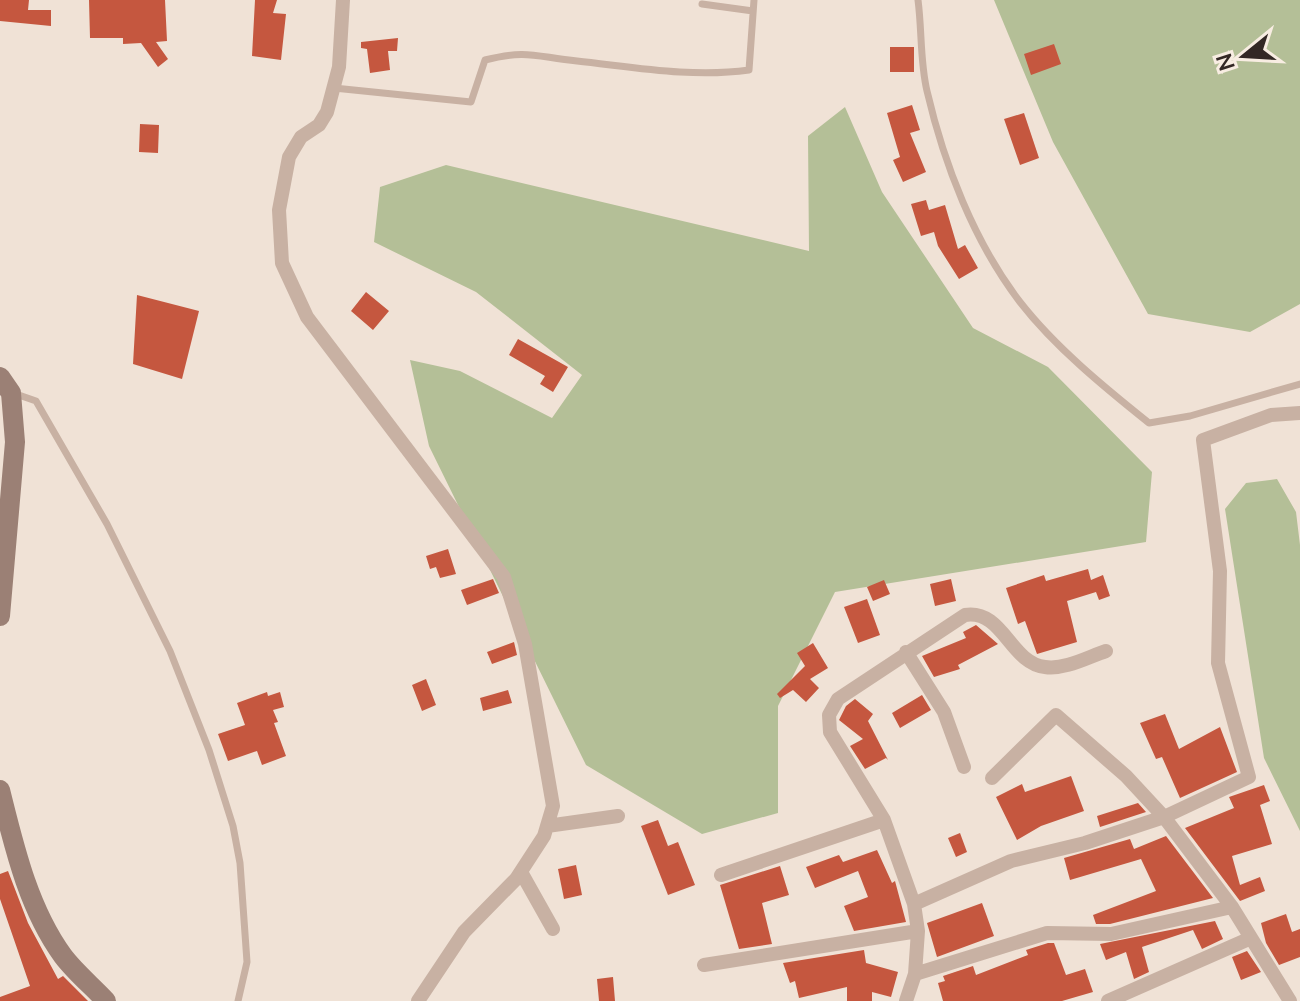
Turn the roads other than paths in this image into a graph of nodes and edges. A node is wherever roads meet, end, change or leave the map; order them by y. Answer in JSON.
{"nodes":[{"id":1,"x":343,"y":0,"type":"edge"},
{"id":2,"x":754,"y":0,"type":"edge"},
{"id":3,"x":918,"y":0,"type":"edge"},
{"id":4,"x":702,"y":4,"type":"dead end"},
{"id":5,"x":753,"y":11,"type":"junction"},
{"id":6,"x":334,"y":88,"type":"junction"},
{"id":7,"x":1300,"y":384,"type":"edge"},
{"id":8,"x":4,"y":388,"type":"edge"},
{"id":9,"x":1300,"y":413,"type":"edge"},
{"id":10,"x":0,"y":616,"type":"edge"},
{"id":11,"x":1106,"y":651,"type":"dead end"},
{"id":12,"x":906,"y":652,"type":"junction"},
{"id":13,"x":964,"y":767,"type":"dead end"},
{"id":14,"x":992,"y":778,"type":"dead end"},
{"id":15,"x":0,"y":790,"type":"edge"},
{"id":16,"x":618,"y":816,"type":"dead end"},
{"id":17,"x":1164,"y":817,"type":"junction"},
{"id":18,"x":884,"y":820,"type":"junction"},
{"id":19,"x":547,"y":826,"type":"junction"},
{"id":20,"x":521,"y":872,"type":"junction"},
{"id":21,"x":721,"y":875,"type":"dead end"},
{"id":22,"x":914,"y":904,"type":"junction"},
{"id":23,"x":1232,"y":907,"type":"junction"},
{"id":24,"x":553,"y":929,"type":"dead end"},
{"id":25,"x":918,"y":931,"type":"junction"},
{"id":26,"x":1251,"y":938,"type":"junction"},
{"id":27,"x":704,"y":965,"type":"dead end"},
{"id":28,"x":915,"y":974,"type":"junction"},
{"id":29,"x":106,"y":1001,"type":"edge"},
{"id":30,"x":238,"y":1001,"type":"edge"},
{"id":31,"x":418,"y":1001,"type":"edge"},
{"id":32,"x":906,"y":1001,"type":"edge"},
{"id":33,"x":1108,"y":1001,"type":"edge"},
{"id":34,"x":1290,"y":1001,"type":"edge"}],
"edges":[{"from":1,"to":6,"type":"street"},
{"from":2,"to":5,"type":"lane"},
{"from":3,"to":7,"type":"lane"},
{"from":4,"to":5,"type":"lane"},
{"from":5,"to":6,"type":"lane"},
{"from":6,"to":19,"type":"street"},
{"from":8,"to":10,"type":"main road"},
{"from":8,"to":30,"type":"lane"},
{"from":9,"to":17,"type":"street"},
{"from":11,"to":12,"type":"street"},
{"from":12,"to":13,"type":"street"},
{"from":12,"to":18,"type":"street"},
{"from":14,"to":17,"type":"street"},
{"from":15,"to":29,"type":"main road"},
{"from":16,"to":19,"type":"street"},
{"from":17,"to":22,"type":"street"},
{"from":17,"to":23,"type":"street"},
{"from":18,"to":21,"type":"street"},
{"from":18,"to":22,"type":"street"},
{"from":19,"to":20,"type":"street"},
{"from":20,"to":24,"type":"street"},
{"from":20,"to":31,"type":"street"},
{"from":22,"to":25,"type":"street"},
{"from":23,"to":26,"type":"street"},
{"from":23,"to":28,"type":"street"},
{"from":25,"to":27,"type":"street"},
{"from":25,"to":28,"type":"street"},
{"from":26,"to":33,"type":"street"},
{"from":26,"to":34,"type":"street"},
{"from":28,"to":32,"type":"street"}]}
